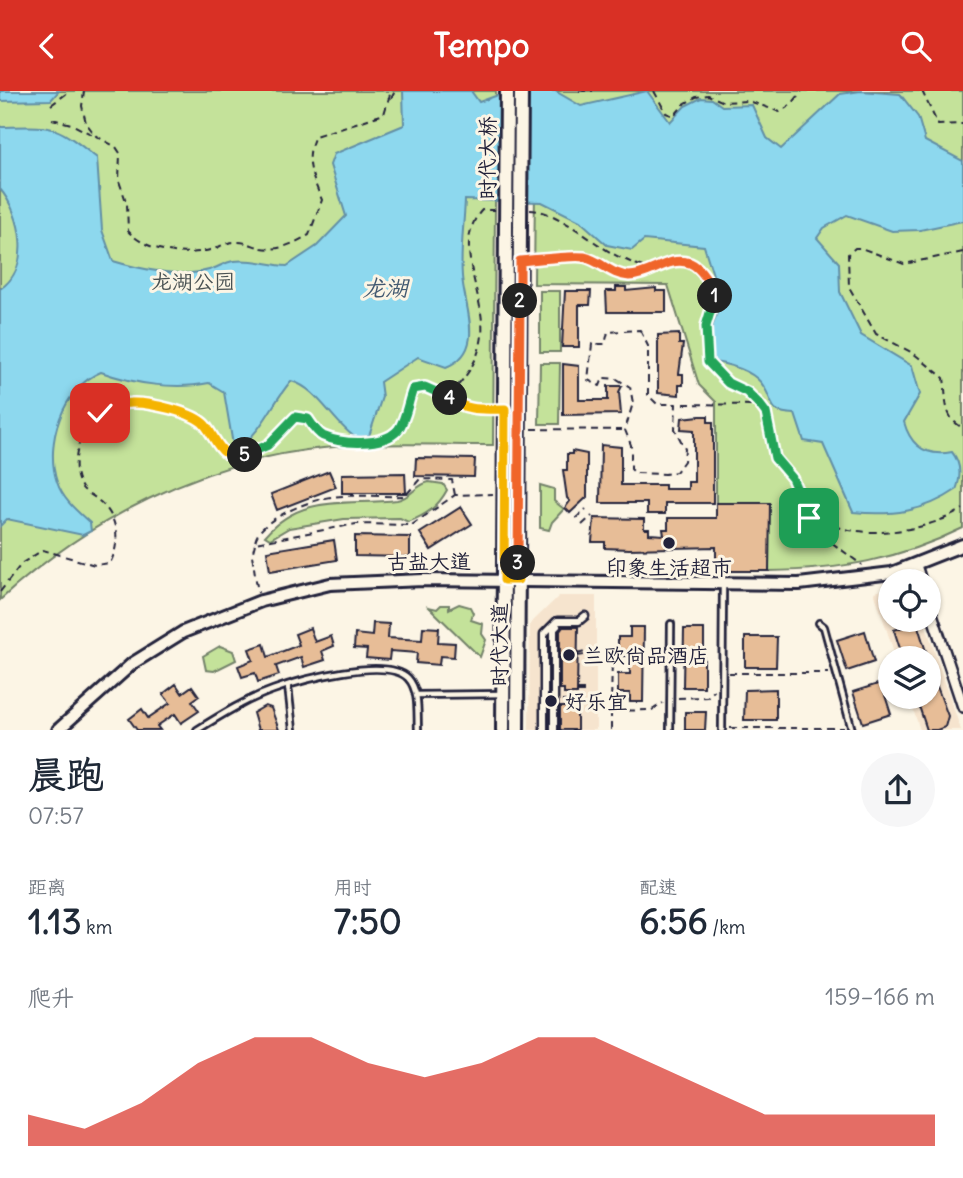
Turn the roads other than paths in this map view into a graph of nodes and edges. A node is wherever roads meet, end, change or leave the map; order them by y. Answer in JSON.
{"nodes":[{"id":1,"x":507,"y":91,"type":"edge"},
{"id":2,"x":521,"y":91,"type":"edge"},
{"id":3,"x":520,"y":225,"type":"joint"},
{"id":4,"x":506,"y":226,"type":"joint"},
{"id":5,"x":963,"y":545,"type":"edge"},
{"id":6,"x":916,"y":565,"type":"junction"},
{"id":7,"x":917,"y":569,"type":"edge"},
{"id":8,"x":504,"y":580,"type":"junction"},
{"id":9,"x":518,"y":580,"type":"junction"},
{"id":10,"x":723,"y":585,"type":"junction"},
{"id":11,"x":819,"y":623,"type":"dead end"},
{"id":12,"x":671,"y":624,"type":"dead end"},
{"id":13,"x":938,"y":632,"type":"edge"},
{"id":14,"x":288,"y":686,"type":"junction"},
{"id":15,"x":503,"y":694,"type":"junction"},
{"id":16,"x":416,"y":695,"type":"junction"},
{"id":17,"x":963,"y":707,"type":"edge"},
{"id":18,"x":204,"y":728,"type":"edge"},
{"id":19,"x":722,"y":729,"type":"edge"},
{"id":20,"x":852,"y":729,"type":"edge"},
{"id":21,"x":58,"y":730,"type":"edge"},
{"id":22,"x":197,"y":730,"type":"edge"},
{"id":23,"x":293,"y":730,"type":"edge"},
{"id":24,"x":418,"y":730,"type":"edge"},
{"id":25,"x":503,"y":730,"type":"edge"},
{"id":26,"x":517,"y":730,"type":"edge"},
{"id":27,"x":544,"y":730,"type":"edge"},
{"id":28,"x":554,"y":730,"type":"edge"},
{"id":29,"x":670,"y":730,"type":"edge"}],
"edges":[{"from":1,"to":4,"type":"main road","name":"时代大桥","bridge":true},
{"from":2,"to":3,"type":"main road","name":"时代大桥","bridge":true},
{"from":3,"to":9,"type":"main road","name":"时代大道"},
{"from":4,"to":8,"type":"main road","name":"时代大道"},
{"from":5,"to":6,"type":"street","name":"古盐大道"},
{"from":6,"to":7,"type":"street"},
{"from":6,"to":10,"type":"street","name":"古盐大道"},
{"from":8,"to":9,"type":"street","name":"古盐大道"},
{"from":8,"to":15,"type":"main road","name":"时代大道"},
{"from":8,"to":21,"type":"street","name":"古盐大道"},
{"from":9,"to":10,"type":"street","name":"古盐大道"},
{"from":9,"to":26,"type":"main road","name":"时代大道"},
{"from":10,"to":19,"type":"lane"},
{"from":11,"to":20,"type":"lane"},
{"from":12,"to":29,"type":"lane"},
{"from":13,"to":17,"type":"street"},
{"from":14,"to":16,"type":"lane"},
{"from":14,"to":18,"type":"lane"},
{"from":14,"to":23,"type":"lane"},
{"from":15,"to":16,"type":"lane"},
{"from":15,"to":25,"type":"main road","name":"时代大道"},
{"from":16,"to":24,"type":"lane"},
{"from":18,"to":22,"type":"lane"},
{"from":27,"to":28,"type":"street"}]}
